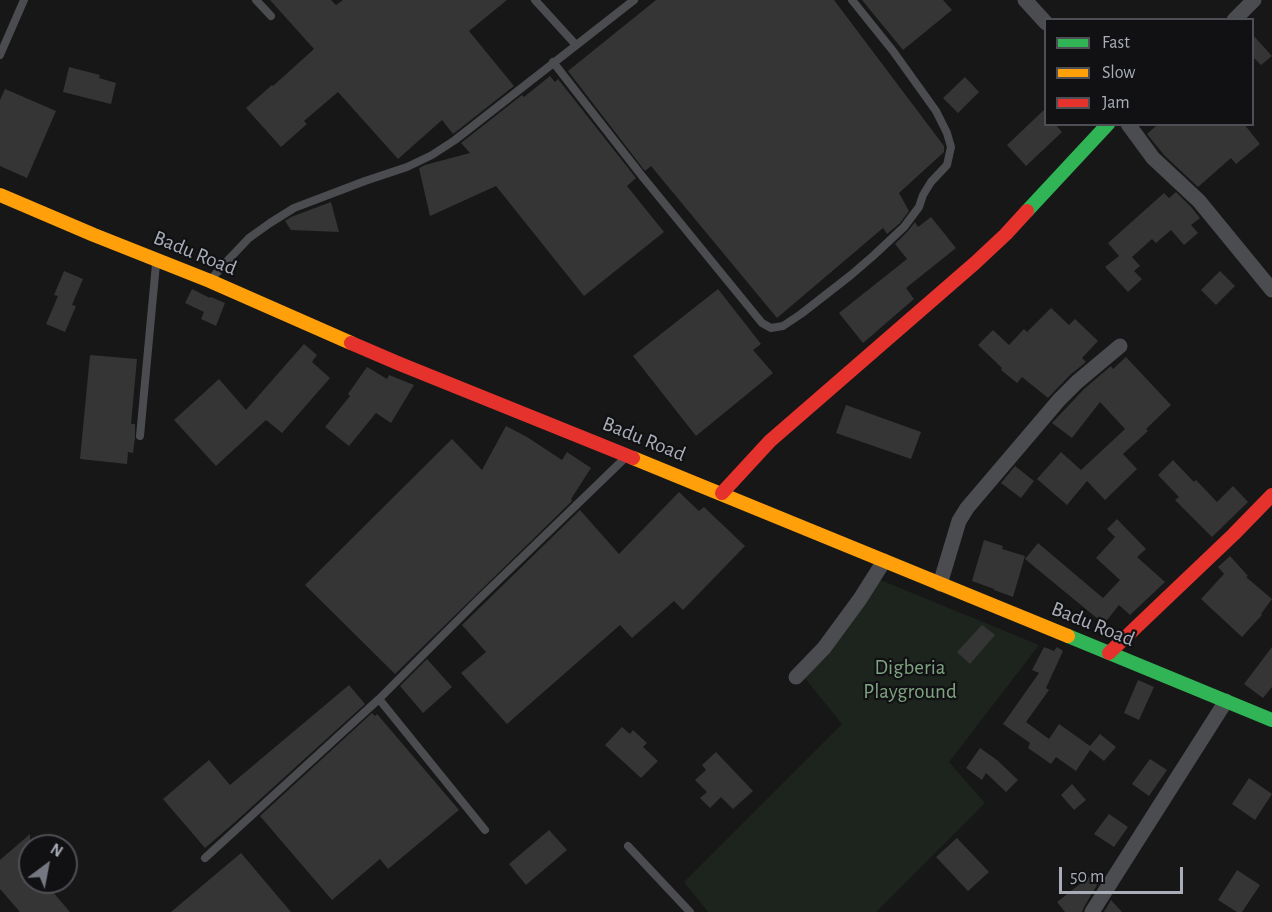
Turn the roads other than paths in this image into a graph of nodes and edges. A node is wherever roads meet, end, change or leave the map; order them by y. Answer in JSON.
{"nodes":[{"id":1,"x":24,"y":0,"type":"edge"},
{"id":2,"x":256,"y":0,"type":"edge"},
{"id":3,"x":535,"y":0,"type":"edge"},
{"id":4,"x":634,"y":0,"type":"edge"},
{"id":5,"x":852,"y":0,"type":"edge"},
{"id":6,"x":1025,"y":0,"type":"edge"},
{"id":7,"x":1254,"y":0,"type":"edge"},
{"id":8,"x":271,"y":16,"type":"dead end"},
{"id":9,"x":1236,"y":18,"type":"edge"},
{"id":10,"x":1044,"y":21,"type":"edge"},
{"id":11,"x":576,"y":45,"type":"junction"},
{"id":12,"x":0,"y":55,"type":"edge"},
{"id":13,"x":553,"y":62,"type":"junction"},
{"id":14,"x":1106,"y":126,"type":"edge"},
{"id":15,"x":1130,"y":126,"type":"edge"},
{"id":16,"x":0,"y":195,"type":"edge"},
{"id":17,"x":157,"y":260,"type":"junction"},
{"id":18,"x":210,"y":281,"type":"junction"},
{"id":19,"x":1272,"y":290,"type":"edge"},
{"id":20,"x":1120,"y":346,"type":"dead end"},
{"id":21,"x":140,"y":436,"type":"dead end"},
{"id":22,"x":628,"y":455,"type":"junction"},
{"id":23,"x":722,"y":493,"type":"junction"},
{"id":24,"x":1272,"y":495,"type":"edge"},
{"id":25,"x":884,"y":561,"type":"junction"},
{"id":26,"x":940,"y":584,"type":"junction"},
{"id":27,"x":1109,"y":653,"type":"junction"},
{"id":28,"x":796,"y":677,"type":"dead end"},
{"id":29,"x":379,"y":699,"type":"junction"},
{"id":30,"x":1226,"y":701,"type":"junction"},
{"id":31,"x":1272,"y":720,"type":"edge"},
{"id":32,"x":485,"y":830,"type":"dead end"},
{"id":33,"x":628,"y":846,"type":"dead end"},
{"id":34,"x":205,"y":858,"type":"dead end"},
{"id":35,"x":690,"y":912,"type":"edge"},
{"id":36,"x":1092,"y":912,"type":"edge"}],
"edges":[{"from":1,"to":12,"type":"lane"},
{"from":2,"to":8,"type":"lane"},
{"from":3,"to":11,"type":"lane"},
{"from":4,"to":11,"type":"lane"},
{"from":5,"to":13,"type":"lane"},
{"from":6,"to":10,"type":"street"},
{"from":7,"to":9,"type":"street"},
{"from":11,"to":13,"type":"lane"},
{"from":13,"to":18,"type":"lane"},
{"from":14,"to":23,"type":"main road"},
{"from":15,"to":19,"type":"street"},
{"from":16,"to":17,"type":"main road","name":"Badu Road"},
{"from":17,"to":18,"type":"main road","name":"Badu Road"},
{"from":17,"to":21,"type":"lane"},
{"from":18,"to":22,"type":"main road","name":"Badu Road"},
{"from":20,"to":26,"type":"street"},
{"from":22,"to":23,"type":"main road","name":"Badu Road"},
{"from":22,"to":29,"type":"lane"},
{"from":23,"to":25,"type":"main road","name":"Badu Road"},
{"from":24,"to":27,"type":"main road"},
{"from":25,"to":26,"type":"main road","name":"Badu Road"},
{"from":25,"to":28,"type":"street"},
{"from":26,"to":27,"type":"main road","name":"Badu Road"},
{"from":27,"to":30,"type":"main road","name":"Badu Road"},
{"from":29,"to":32,"type":"lane"},
{"from":29,"to":34,"type":"lane"},
{"from":30,"to":31,"type":"main road","name":"Badu Road"},
{"from":30,"to":36,"type":"street"},
{"from":33,"to":35,"type":"lane"}]}
